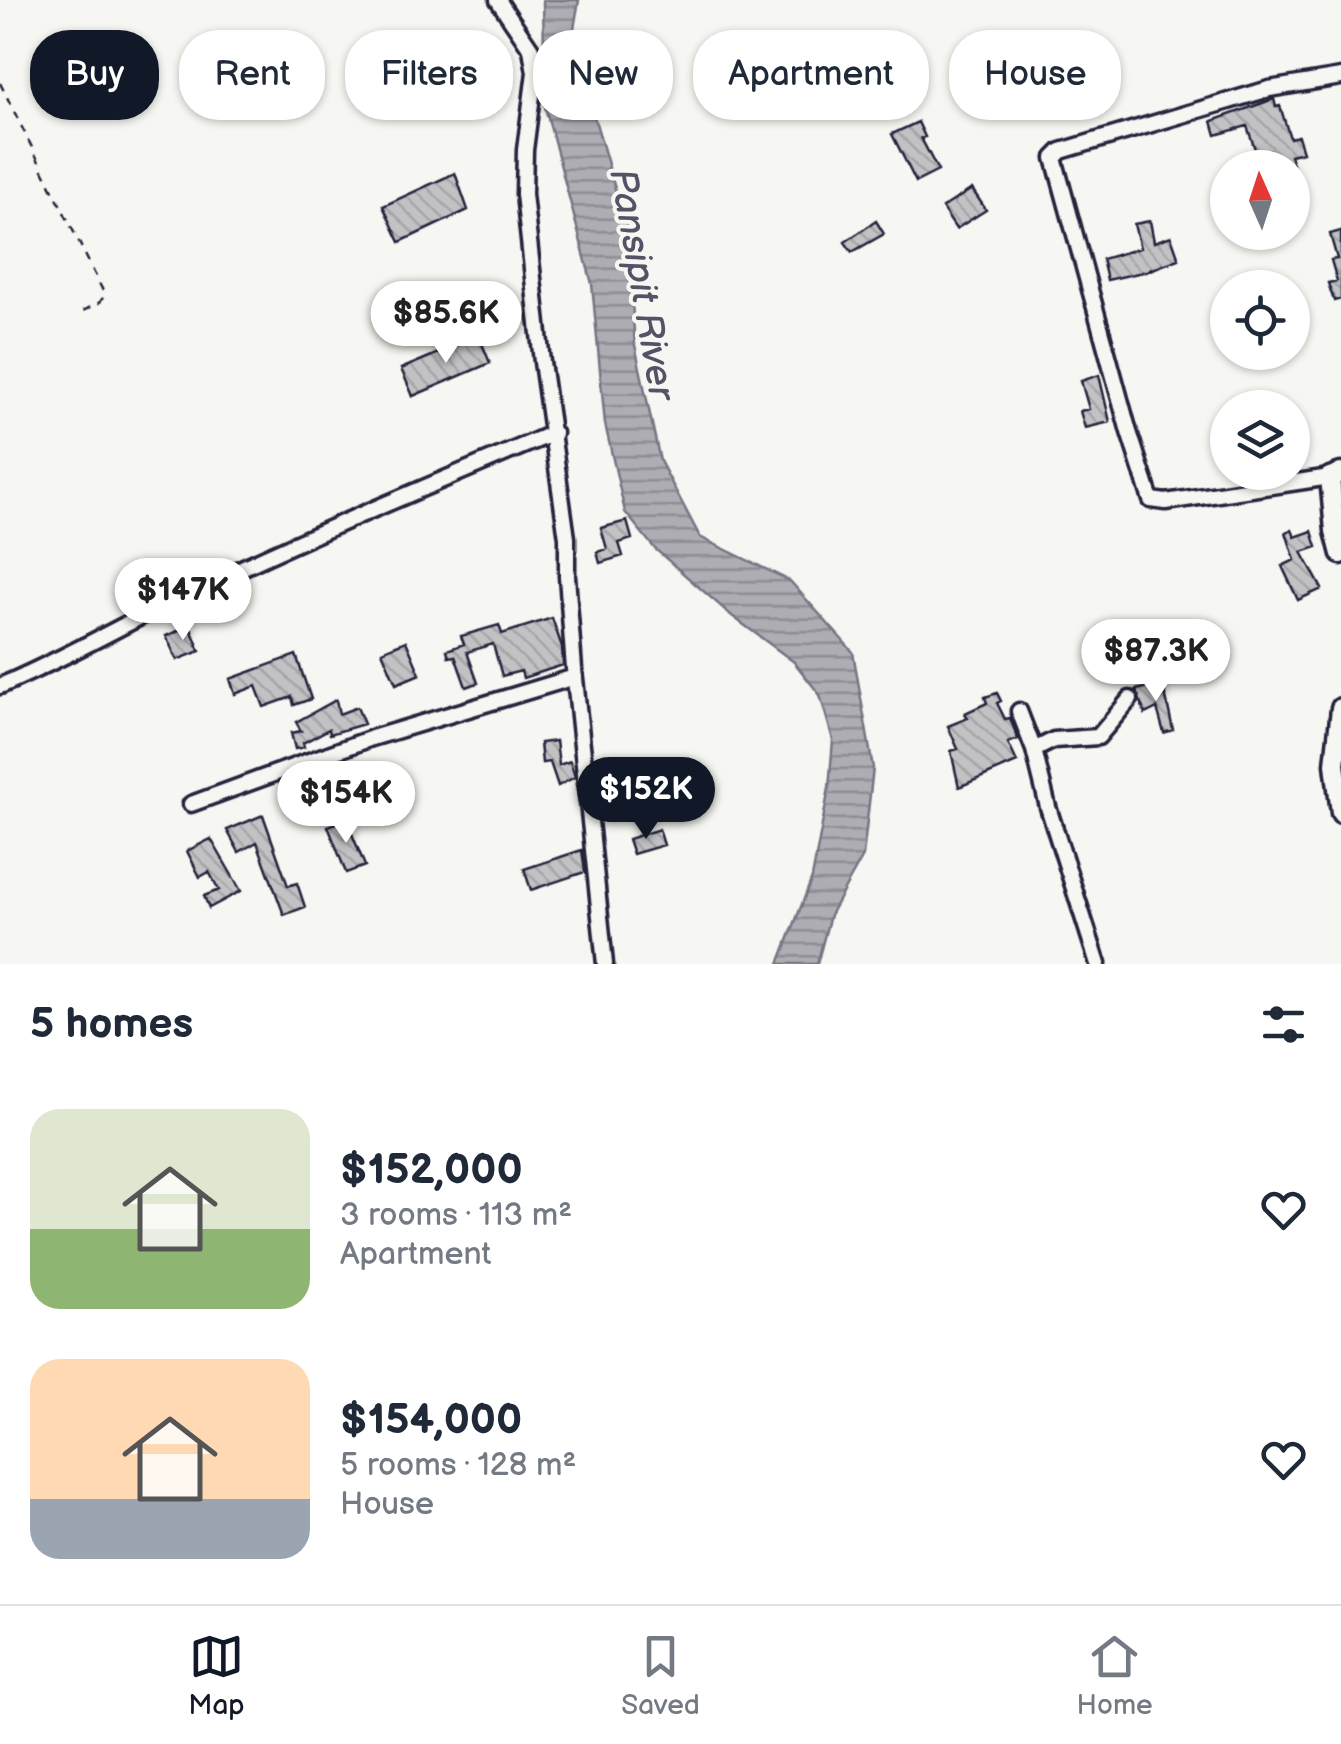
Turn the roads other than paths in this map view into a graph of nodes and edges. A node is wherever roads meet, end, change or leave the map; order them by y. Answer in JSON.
{"nodes":[{"id":1,"x":498,"y":0,"type":"edge"},
{"id":2,"x":1341,"y":77,"type":"edge"},
{"id":3,"x":554,"y":433,"type":"junction"},
{"id":4,"x":1336,"y":475,"type":"edge"},
{"id":5,"x":1341,"y":554,"type":"edge"},
{"id":6,"x":575,"y":677,"type":"junction"},
{"id":7,"x":0,"y":686,"type":"edge"},
{"id":8,"x":1130,"y":700,"type":"dead end"},
{"id":9,"x":1341,"y":708,"type":"edge"},
{"id":10,"x":1020,"y":711,"type":"dead end"},
{"id":11,"x":1034,"y":750,"type":"junction"},
{"id":12,"x":190,"y":804,"type":"dead end"},
{"id":13,"x":1341,"y":813,"type":"edge"},
{"id":14,"x":605,"y":964,"type":"edge"},
{"id":15,"x":1098,"y":964,"type":"edge"}],
"edges":[{"from":1,"to":3,"type":"street"},
{"from":2,"to":4,"type":"street"},
{"from":3,"to":6,"type":"street"},
{"from":3,"to":7,"type":"street"},
{"from":4,"to":5,"type":"street"},
{"from":6,"to":12,"type":"street"},
{"from":6,"to":14,"type":"street"},
{"from":8,"to":11,"type":"street"},
{"from":9,"to":13,"type":"street"},
{"from":10,"to":11,"type":"street"},
{"from":11,"to":15,"type":"street"}]}
